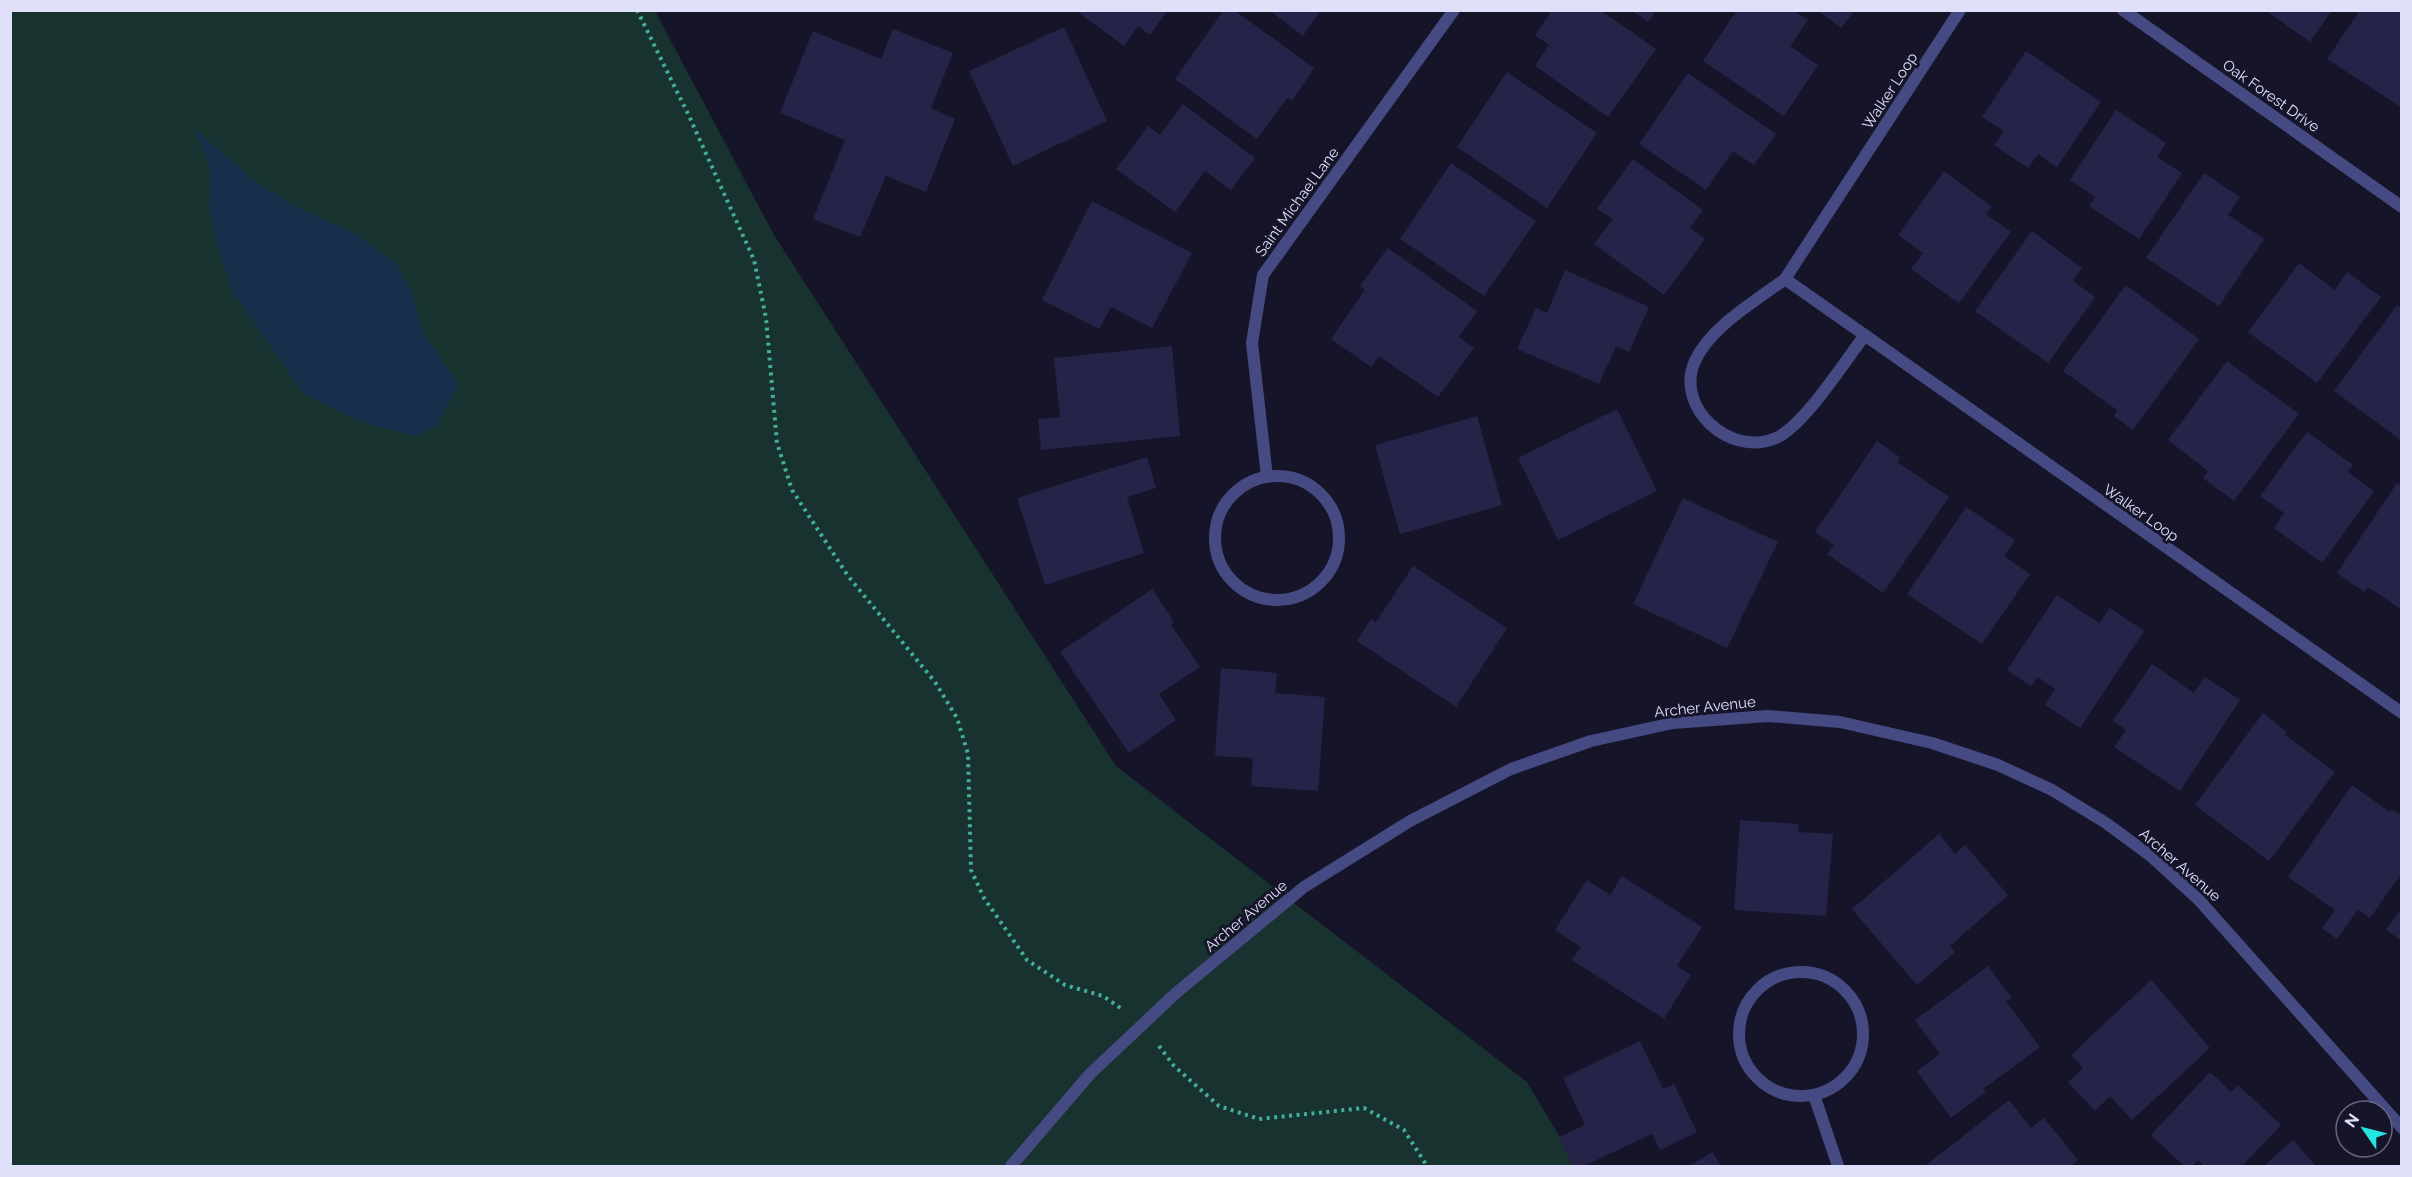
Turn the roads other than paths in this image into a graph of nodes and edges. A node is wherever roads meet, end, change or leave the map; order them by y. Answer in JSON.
{"nodes":[{"id":1,"x":1454,"y":10,"type":"edge"},
{"id":2,"x":1960,"y":10,"type":"edge"},
{"id":3,"x":2122,"y":10,"type":"edge"},
{"id":4,"x":2402,"y":207,"type":"edge"},
{"id":5,"x":1785,"y":279,"type":"junction"},
{"id":6,"x":1865,"y":335,"type":"junction"},
{"id":7,"x":1267,"y":477,"type":"junction"},
{"id":8,"x":2402,"y":713,"type":"edge"},
{"id":9,"x":1814,"y":1095,"type":"junction"},
{"id":10,"x":2402,"y":1128,"type":"edge"},
{"id":11,"x":1011,"y":1167,"type":"edge"},
{"id":12,"x":1838,"y":1167,"type":"edge"}],
"edges":[{"from":1,"to":7,"type":"street","name":"Saint Michael Lane"},
{"from":2,"to":5,"type":"street","name":"Walker Loop"},
{"from":3,"to":4,"type":"street","name":"Oak Forest Drive"},
{"from":5,"to":6,"type":"street","name":"Walker Loop"},
{"from":5,"to":6,"type":"street","name":"Walker Loop"},
{"from":6,"to":8,"type":"street","name":"Walker Loop"},
{"from":7,"to":7,"type":"street"},
{"from":9,"to":9,"type":"street"},
{"from":9,"to":12,"type":"street"},
{"from":10,"to":11,"type":"street","name":"Archer Avenue"}]}
